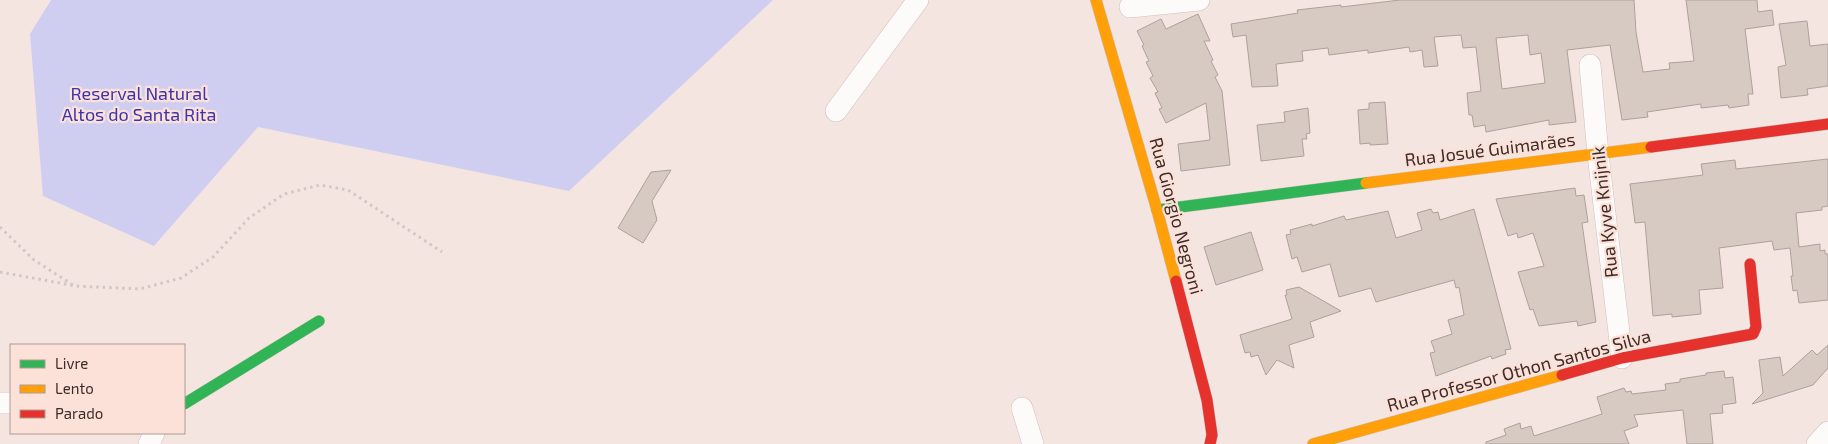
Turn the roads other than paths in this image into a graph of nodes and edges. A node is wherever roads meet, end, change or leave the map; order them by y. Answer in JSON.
{"nodes":[{"id":1,"x":918,"y":0,"type":"edge"},
{"id":2,"x":1096,"y":0,"type":"edge"},
{"id":3,"x":1198,"y":0,"type":"edge"},
{"id":4,"x":1130,"y":7,"type":"dead end"},
{"id":5,"x":1590,"y":65,"type":"dead end"},
{"id":6,"x":836,"y":111,"type":"dead end"},
{"id":7,"x":1828,"y":124,"type":"edge"},
{"id":8,"x":1598,"y":154,"type":"junction"},
{"id":9,"x":1157,"y":210,"type":"junction"},
{"id":10,"x":1750,"y":264,"type":"dead end"},
{"id":11,"x":319,"y":321,"type":"dead end"},
{"id":12,"x":1622,"y":358,"type":"junction"},
{"id":13,"x":185,"y":403,"type":"edge"},
{"id":14,"x":1022,"y":408,"type":"dead end"},
{"id":15,"x":1828,"y":432,"type":"edge"},
{"id":16,"x":1033,"y":444,"type":"edge"},
{"id":17,"x":1210,"y":444,"type":"edge"},
{"id":18,"x":1313,"y":444,"type":"edge"},
{"id":19,"x":1817,"y":444,"type":"edge"}],
"edges":[{"from":1,"to":6,"type":"street"},
{"from":2,"to":9,"type":"street","name":"Rua Giorgio Negroni"},
{"from":3,"to":4,"type":"street"},
{"from":5,"to":8,"type":"street","name":"Rua Kyve Knijnik"},
{"from":7,"to":8,"type":"street","name":"Rua Josué Guimarães"},
{"from":8,"to":9,"type":"street","name":"Rua Josué Guimarães"},
{"from":8,"to":12,"type":"street","name":"Rua Kyve Knijnik"},
{"from":9,"to":17,"type":"street","name":"Rua Giorgio Negroni"},
{"from":10,"to":12,"type":"street","name":"Rua Professor Othon Santos Silva"},
{"from":11,"to":13,"type":"street"},
{"from":12,"to":18,"type":"street","name":"Rua Professor Othon Santos Silva"},
{"from":14,"to":16,"type":"street"},
{"from":15,"to":19,"type":"street"}]}
